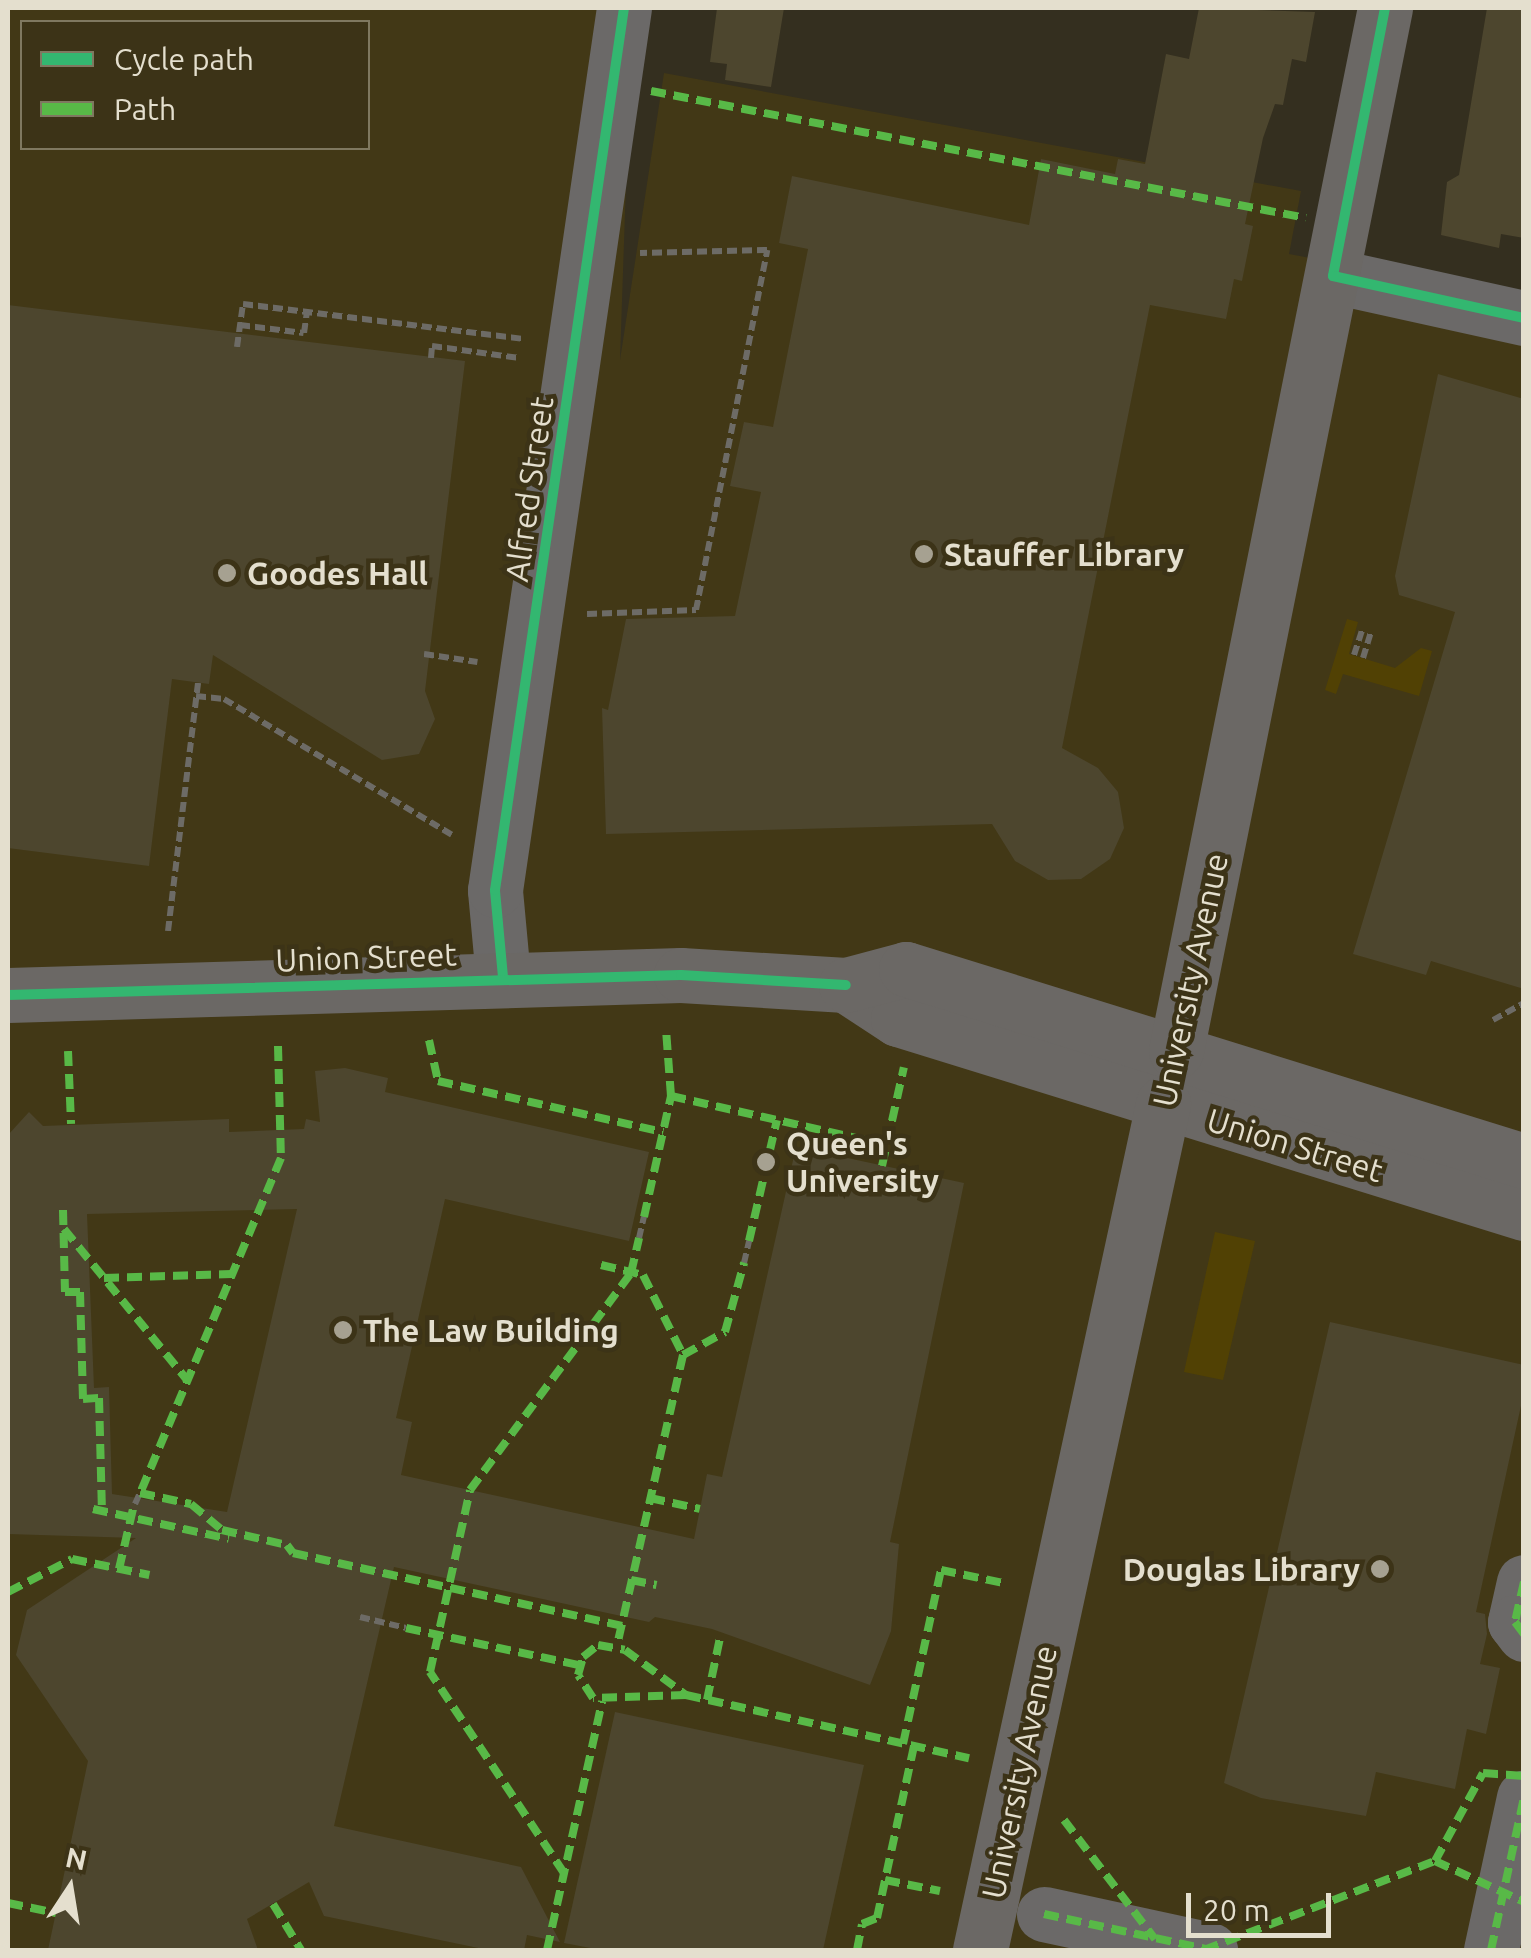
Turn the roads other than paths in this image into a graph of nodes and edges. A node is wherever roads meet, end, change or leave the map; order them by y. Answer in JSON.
{"nodes":[{"id":1,"x":624,"y":8,"type":"edge"},
{"id":2,"x":1385,"y":8,"type":"edge"},
{"id":3,"x":1333,"y":276,"type":"junction"},
{"id":4,"x":1524,"y":318,"type":"edge"},
{"id":5,"x":503,"y":977,"type":"junction"},
{"id":6,"x":846,"y":985,"type":"junction"},
{"id":7,"x":8,"y":995,"type":"edge"},
{"id":8,"x":1176,"y":1051,"type":"junction"},
{"id":9,"x":1164,"y":1104,"type":"junction"},
{"id":10,"x":1524,"y":1161,"type":"edge"},
{"id":11,"x":1524,"y":1213,"type":"edge"},
{"id":12,"x":1524,"y":1582,"type":"edge"},
{"id":13,"x":1524,"y":1634,"type":"edge"},
{"id":14,"x":1524,"y":1798,"type":"edge"},
{"id":15,"x":1044,"y":1914,"type":"dead end"},
{"id":16,"x":980,"y":1950,"type":"edge"},
{"id":17,"x":1210,"y":1950,"type":"edge"},
{"id":18,"x":1491,"y":1950,"type":"edge"}],
"edges":[{"from":1,"to":5,"type":"street","name":"Alfred Street"},
{"from":2,"to":3,"type":"main road","name":"University Avenue"},
{"from":3,"to":4,"type":"street"},
{"from":3,"to":8,"type":"main road","name":"University Avenue"},
{"from":5,"to":6,"type":"main road","name":"Union Street"},
{"from":5,"to":7,"type":"main road","name":"Union Street"},
{"from":6,"to":8,"type":"main road","name":"Union Street"},
{"from":6,"to":9,"type":"main road","name":"Union Street"},
{"from":8,"to":9,"type":"street","name":"University Avenue"},
{"from":8,"to":10,"type":"main road","name":"Union Street"},
{"from":9,"to":11,"type":"main road","name":"Union Street"},
{"from":9,"to":16,"type":"main road","name":"University Avenue"},
{"from":12,"to":13,"type":"street"},
{"from":14,"to":18,"type":"street"},
{"from":15,"to":17,"type":"street"}]}
